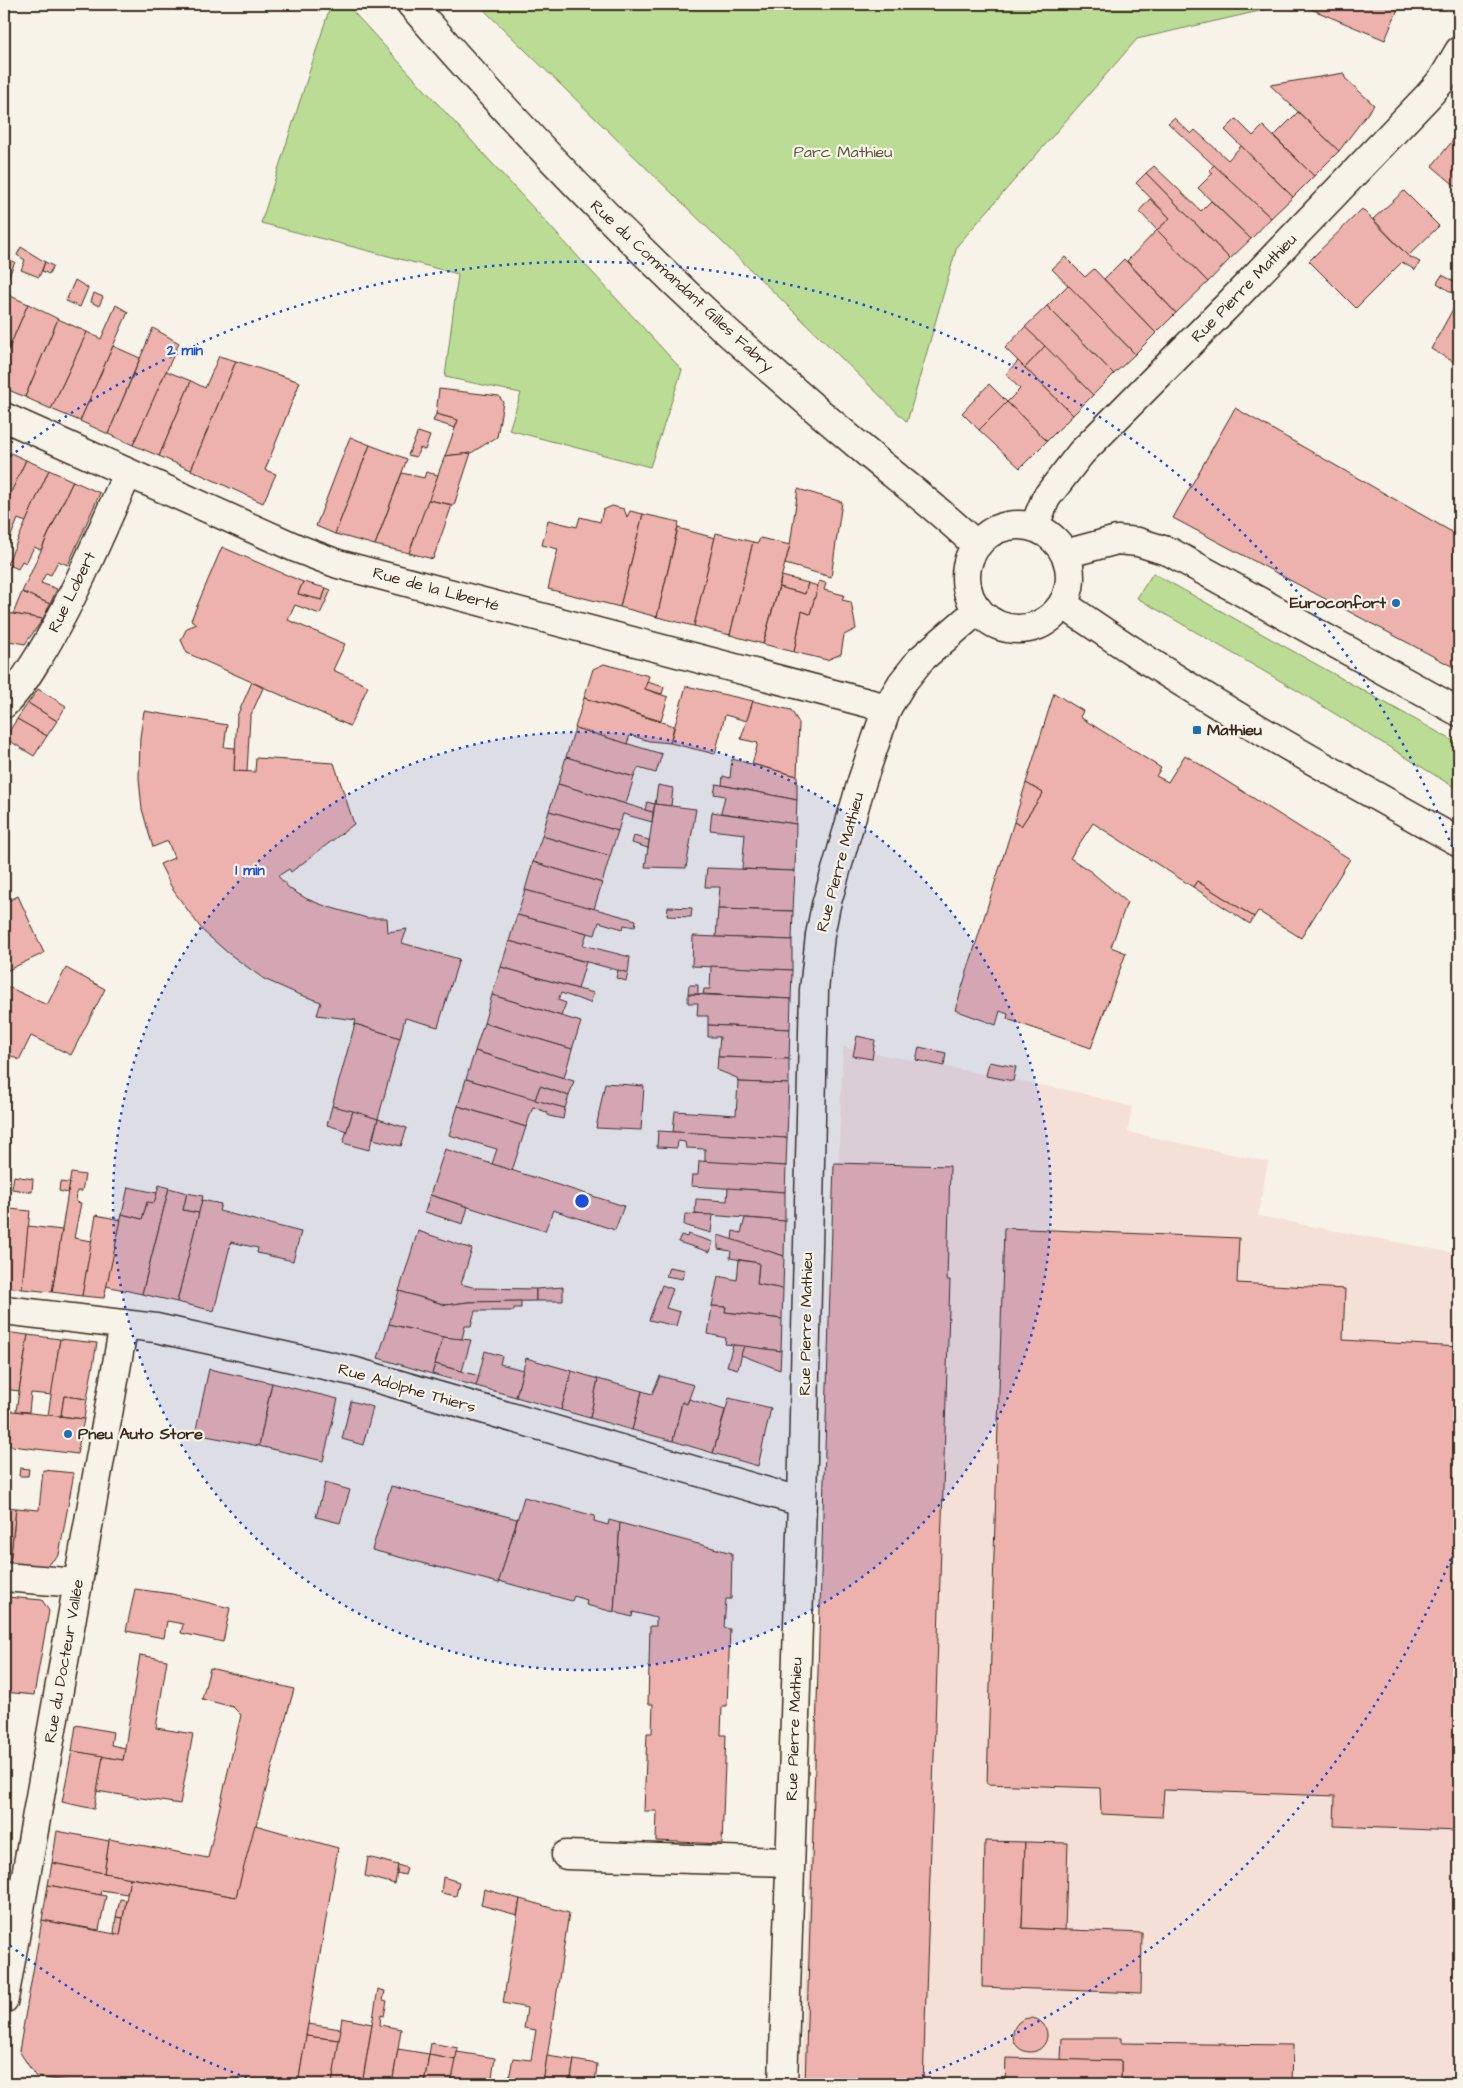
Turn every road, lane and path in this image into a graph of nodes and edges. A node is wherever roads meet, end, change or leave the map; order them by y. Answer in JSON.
{"nodes":[{"id":1,"x":410,"y":4,"type":"edge"},
{"id":2,"x":1459,"y":51,"type":"edge"},
{"id":3,"x":4,"y":417,"type":"edge"},
{"id":4,"x":128,"y":473,"type":"junction"},
{"id":5,"x":1034,"y":527,"type":"junction"},
{"id":6,"x":976,"y":545,"type":"junction"},
{"id":7,"x":1065,"y":554,"type":"junction"},
{"id":8,"x":1063,"y":604,"type":"junction"},
{"id":9,"x":978,"y":610,"type":"junction"},
{"id":10,"x":4,"y":704,"type":"edge"},
{"id":11,"x":887,"y":708,"type":"junction"},
{"id":12,"x":1459,"y":712,"type":"edge"},
{"id":13,"x":1459,"y":842,"type":"edge"},
{"id":14,"x":4,"y":1310,"type":"edge"},
{"id":15,"x":124,"y":1324,"type":"junction"},
{"id":16,"x":802,"y":1502,"type":"junction"},
{"id":17,"x":4,"y":1577,"type":"edge"},
{"id":18,"x":78,"y":1582,"type":"junction"},
{"id":19,"x":566,"y":1855,"type":"dead end"},
{"id":20,"x":789,"y":1862,"type":"junction"},
{"id":21,"x":4,"y":1999,"type":"edge"},
{"id":22,"x":783,"y":2084,"type":"edge"}],
"edges":[{"from":1,"to":6,"type":"street","name":"Rue du Commandant Gilles Fabry"},
{"from":2,"to":5,"type":"street","name":"Rue Pierre Mathieu"},
{"from":3,"to":4,"type":"street","name":"Rue de la Liberté"},
{"from":4,"to":10,"type":"street","name":"Rue Lobert"},
{"from":4,"to":11,"type":"street","name":"Rue de la Liberté"},
{"from":5,"to":6,"type":"street"},
{"from":5,"to":7,"type":"street"},
{"from":6,"to":9,"type":"street"},
{"from":7,"to":8,"type":"street"},
{"from":7,"to":12,"type":"street"},
{"from":8,"to":9,"type":"street"},
{"from":8,"to":13,"type":"street"},
{"from":9,"to":11,"type":"street","name":"Rue Pierre Mathieu"},
{"from":11,"to":16,"type":"street","name":"Rue Pierre Mathieu"},
{"from":14,"to":15,"type":"street","name":"Rue Adolphe Thiers"},
{"from":15,"to":16,"type":"street","name":"Rue Adolphe Thiers"},
{"from":15,"to":18,"type":"street","name":"Rue du Docteur Vallée"},
{"from":16,"to":20,"type":"street","name":"Rue Pierre Mathieu"},
{"from":17,"to":18,"type":"street"},
{"from":18,"to":21,"type":"street","name":"Rue du Docteur Vallée"},
{"from":19,"to":20,"type":"street"},
{"from":20,"to":22,"type":"street","name":"Rue Pierre Mathieu"}]}
